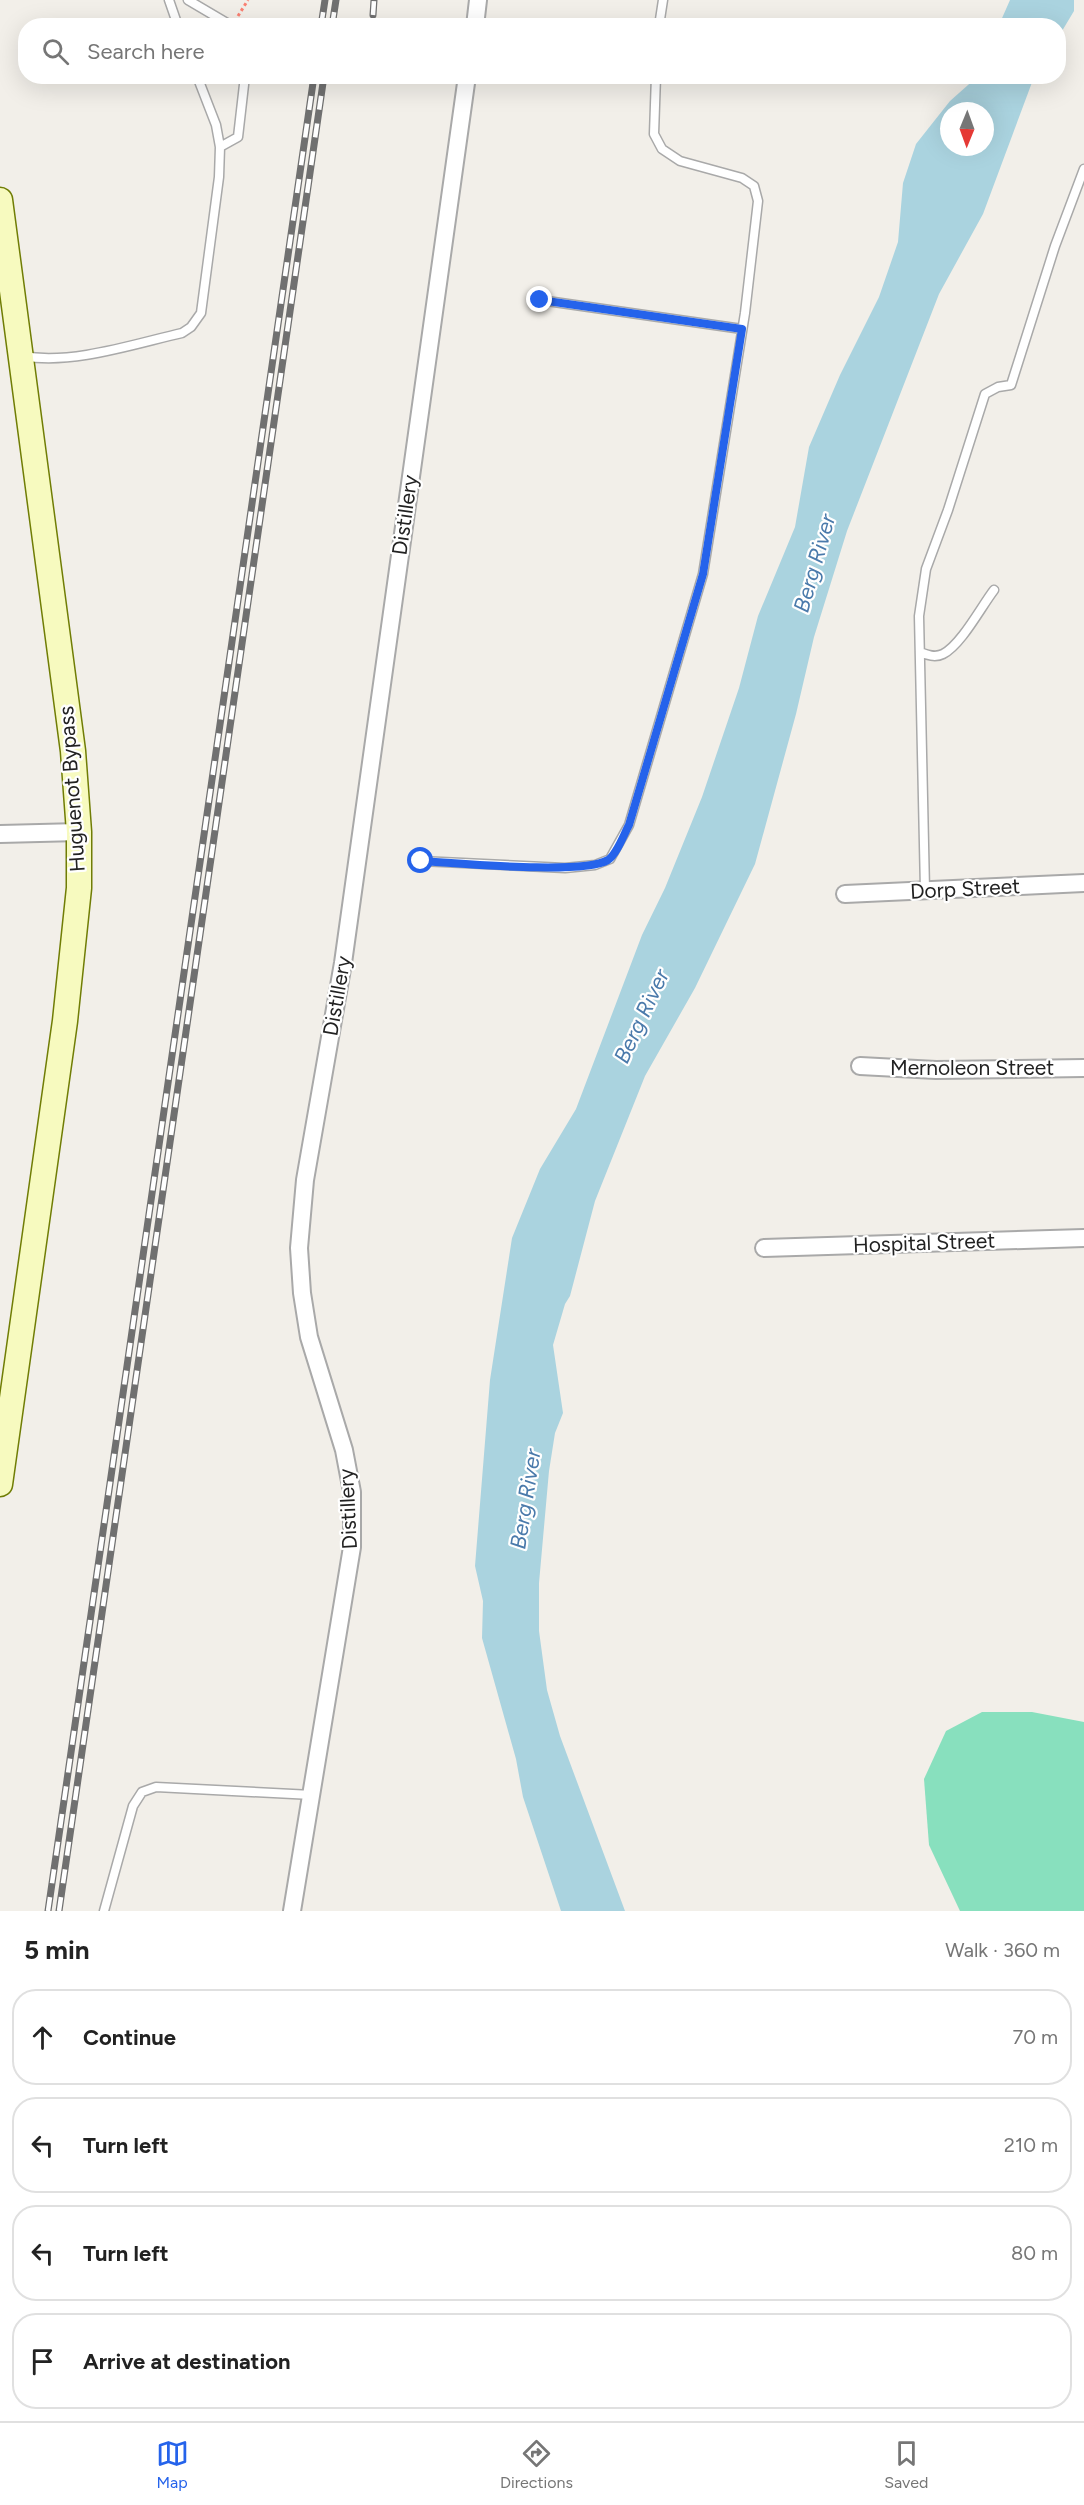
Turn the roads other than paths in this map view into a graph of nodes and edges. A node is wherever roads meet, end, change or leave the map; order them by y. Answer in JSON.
{"nodes":[{"id":1,"x":169,"y":0,"type":"edge"},
{"id":2,"x":188,"y":0,"type":"edge"},
{"id":3,"x":478,"y":0,"type":"edge"},
{"id":4,"x":663,"y":0,"type":"edge"},
{"id":5,"x":175,"y":18,"type":"edge"},
{"id":6,"x":218,"y":18,"type":"edge"},
{"id":7,"x":475,"y":18,"type":"edge"},
{"id":8,"x":660,"y":18,"type":"edge"},
{"id":9,"x":200,"y":84,"type":"edge"},
{"id":10,"x":244,"y":84,"type":"edge"},
{"id":11,"x":466,"y":84,"type":"edge"},
{"id":12,"x":656,"y":84,"type":"edge"},
{"id":13,"x":220,"y":147,"type":"junction"},
{"id":14,"x":1084,"y":169,"type":"edge"},
{"id":15,"x":0,"y":200,"type":"edge"},
{"id":16,"x":540,"y":300,"type":"dead end"},
{"id":17,"x":742,"y":329,"type":"junction"},
{"id":18,"x":10,"y":354,"type":"edge"},
{"id":19,"x":994,"y":590,"type":"dead end"},
{"id":20,"x":920,"y":652,"type":"junction"},
{"id":21,"x":79,"y":832,"type":"junction"},
{"id":22,"x":0,"y":834,"type":"edge"},
{"id":23,"x":421,"y":861,"type":"dead end"},
{"id":24,"x":1084,"y":883,"type":"edge"},
{"id":25,"x":925,"y":890,"type":"junction"},
{"id":26,"x":845,"y":894,"type":"dead end"},
{"id":27,"x":860,"y":1066,"type":"dead end"},
{"id":28,"x":1084,"y":1068,"type":"edge"},
{"id":29,"x":1084,"y":1238,"type":"edge"},
{"id":30,"x":764,"y":1248,"type":"dead end"},
{"id":31,"x":0,"y":1484,"type":"edge"},
{"id":32,"x":312,"y":1795,"type":"junction"},
{"id":33,"x":104,"y":1911,"type":"edge"},
{"id":34,"x":292,"y":1911,"type":"edge"}],
"edges":[{"from":1,"to":5,"type":"lane"},
{"from":2,"to":6,"type":"lane"},
{"from":3,"to":7,"type":"street"},
{"from":4,"to":8,"type":"lane"},
{"from":9,"to":13,"type":"lane"},
{"from":10,"to":13,"type":"lane"},
{"from":11,"to":32,"type":"street","name":"Distillery"},
{"from":12,"to":17,"type":"lane"},
{"from":13,"to":18,"type":"lane"},
{"from":14,"to":20,"type":"lane"},
{"from":15,"to":18,"type":"main road","name":"Huguenot Bypass"},
{"from":16,"to":17,"type":"lane"},
{"from":17,"to":23,"type":"lane"},
{"from":18,"to":21,"type":"main road","name":"Huguenot Bypass"},
{"from":19,"to":20,"type":"lane"},
{"from":20,"to":25,"type":"lane"},
{"from":21,"to":22,"type":"street"},
{"from":21,"to":31,"type":"main road","name":"Huguenot Bypass"},
{"from":24,"to":25,"type":"street","name":"Dorp Street"},
{"from":25,"to":26,"type":"street","name":"Dorp Street"},
{"from":27,"to":28,"type":"street","name":"Mernoleon Street"},
{"from":29,"to":30,"type":"street","name":"Hospital Street"},
{"from":32,"to":33,"type":"lane"},
{"from":32,"to":34,"type":"street","name":"Distillery"}]}
